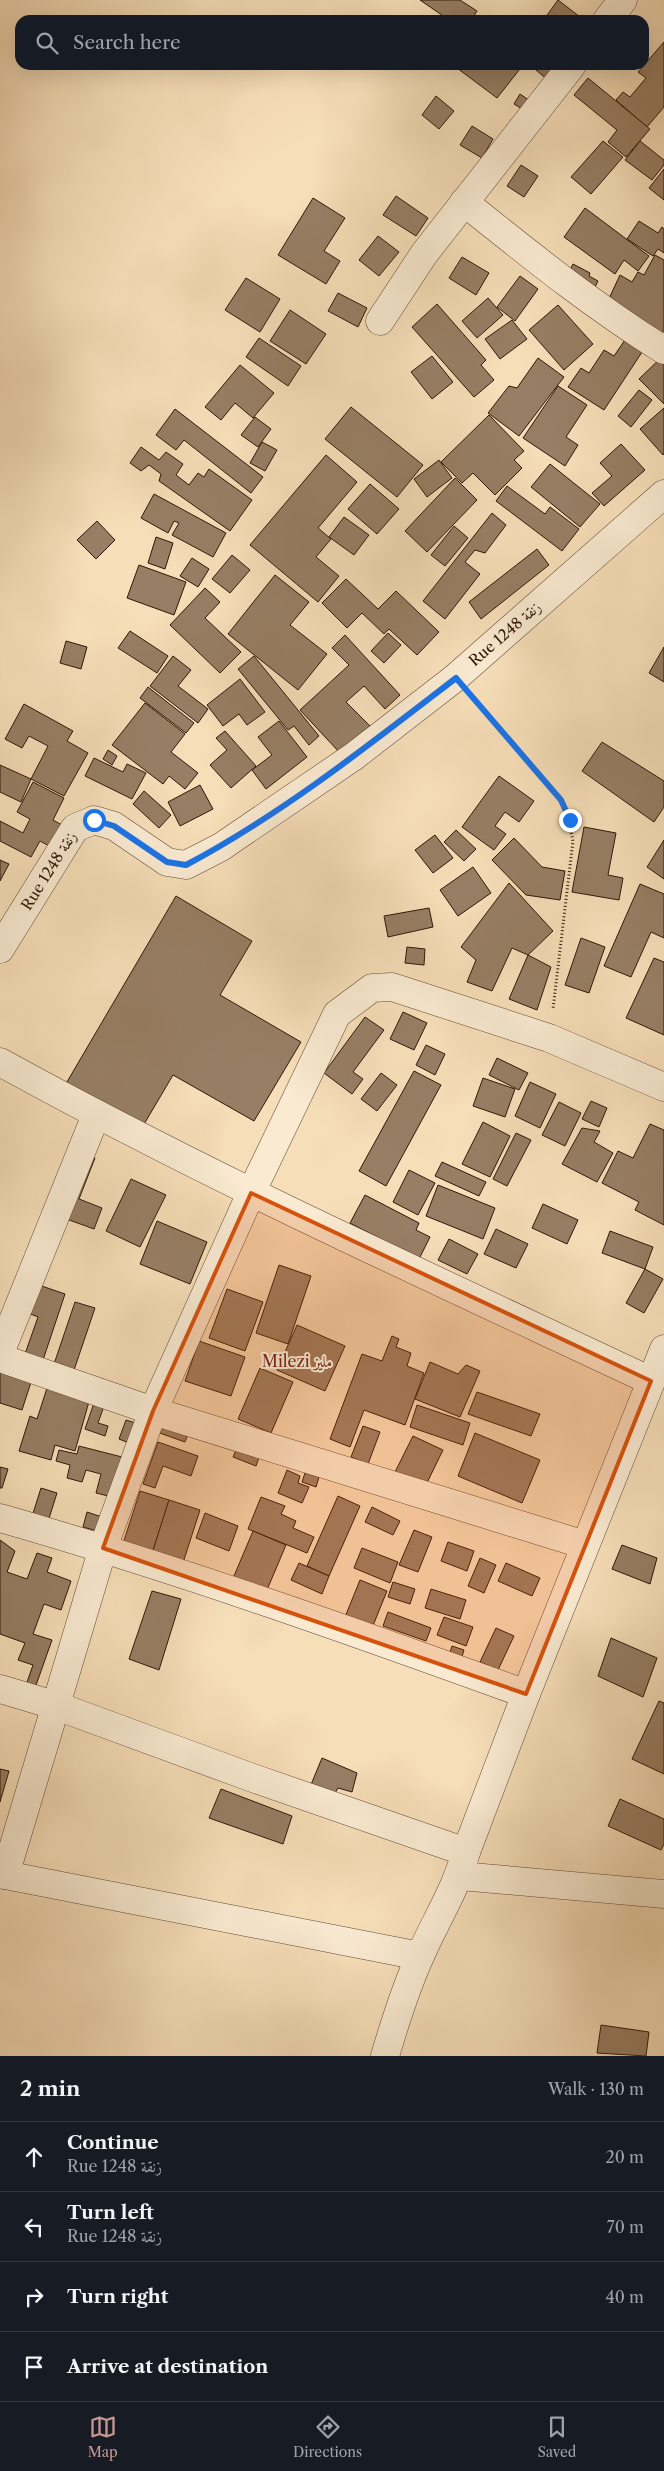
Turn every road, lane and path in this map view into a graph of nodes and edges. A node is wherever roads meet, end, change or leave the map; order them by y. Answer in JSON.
{"nodes":[{"id":1,"x":623,"y":0,"type":"edge"},
{"id":2,"x":611,"y":15,"type":"edge"},
{"id":3,"x":568,"y":70,"type":"edge"},
{"id":4,"x":464,"y":202,"type":"junction"},
{"id":5,"x":380,"y":321,"type":"dead end"},
{"id":6,"x":664,"y":350,"type":"edge"},
{"id":7,"x":664,"y":494,"type":"edge"},
{"id":8,"x":456,"y":678,"type":"junction"},
{"id":9,"x":0,"y":949,"type":"edge"},
{"id":10,"x":549,"y":1038,"type":"junction"},
{"id":11,"x":0,"y":1062,"type":"edge"},
{"id":12,"x":664,"y":1087,"type":"edge"},
{"id":13,"x":96,"y":1115,"type":"junction"},
{"id":14,"x":251,"y":1193,"type":"junction"},
{"id":15,"x":664,"y":1349,"type":"edge"},
{"id":16,"x":0,"y":1353,"type":"edge"},
{"id":17,"x":0,"y":1358,"type":"edge"},
{"id":18,"x":651,"y":1381,"type":"junction"},
{"id":19,"x":153,"y":1412,"type":"junction"},
{"id":20,"x":0,"y":1518,"type":"edge"},
{"id":21,"x":585,"y":1545,"type":"junction"},
{"id":22,"x":103,"y":1548,"type":"junction"},
{"id":23,"x":0,"y":1689,"type":"edge"},
{"id":24,"x":526,"y":1694,"type":"junction"},
{"id":25,"x":54,"y":1706,"type":"junction"},
{"id":26,"x":463,"y":1864,"type":"junction"},
{"id":27,"x":2,"y":1874,"type":"edge"},
{"id":28,"x":664,"y":1894,"type":"edge"},
{"id":29,"x":420,"y":1956,"type":"junction"},
{"id":30,"x":385,"y":2056,"type":"edge"}],
"edges":[{"from":1,"to":2,"type":"street"},
{"from":3,"to":4,"type":"street"},
{"from":4,"to":5,"type":"street"},
{"from":4,"to":6,"type":"street"},
{"from":7,"to":8,"type":"street","name":"Rue 1248 زنقة"},
{"from":8,"to":9,"type":"street","name":"Rue 1248 زنقة"},
{"from":8,"to":10,"type":"path"},
{"from":10,"to":12,"type":"street"},
{"from":10,"to":14,"type":"street"},
{"from":11,"to":13,"type":"street"},
{"from":13,"to":14,"type":"street"},
{"from":13,"to":16,"type":"street"},
{"from":14,"to":18,"type":"street"},
{"from":14,"to":19,"type":"street"},
{"from":15,"to":18,"type":"street"},
{"from":17,"to":19,"type":"street"},
{"from":18,"to":21,"type":"street"},
{"from":19,"to":21,"type":"street"},
{"from":19,"to":22,"type":"street"},
{"from":20,"to":22,"type":"street"},
{"from":21,"to":24,"type":"street"},
{"from":22,"to":24,"type":"street"},
{"from":22,"to":25,"type":"street"},
{"from":23,"to":25,"type":"street"},
{"from":24,"to":26,"type":"street"},
{"from":25,"to":26,"type":"street"},
{"from":25,"to":27,"type":"street"},
{"from":26,"to":28,"type":"street"},
{"from":26,"to":29,"type":"street"},
{"from":27,"to":29,"type":"street"},
{"from":29,"to":30,"type":"street"}]}
